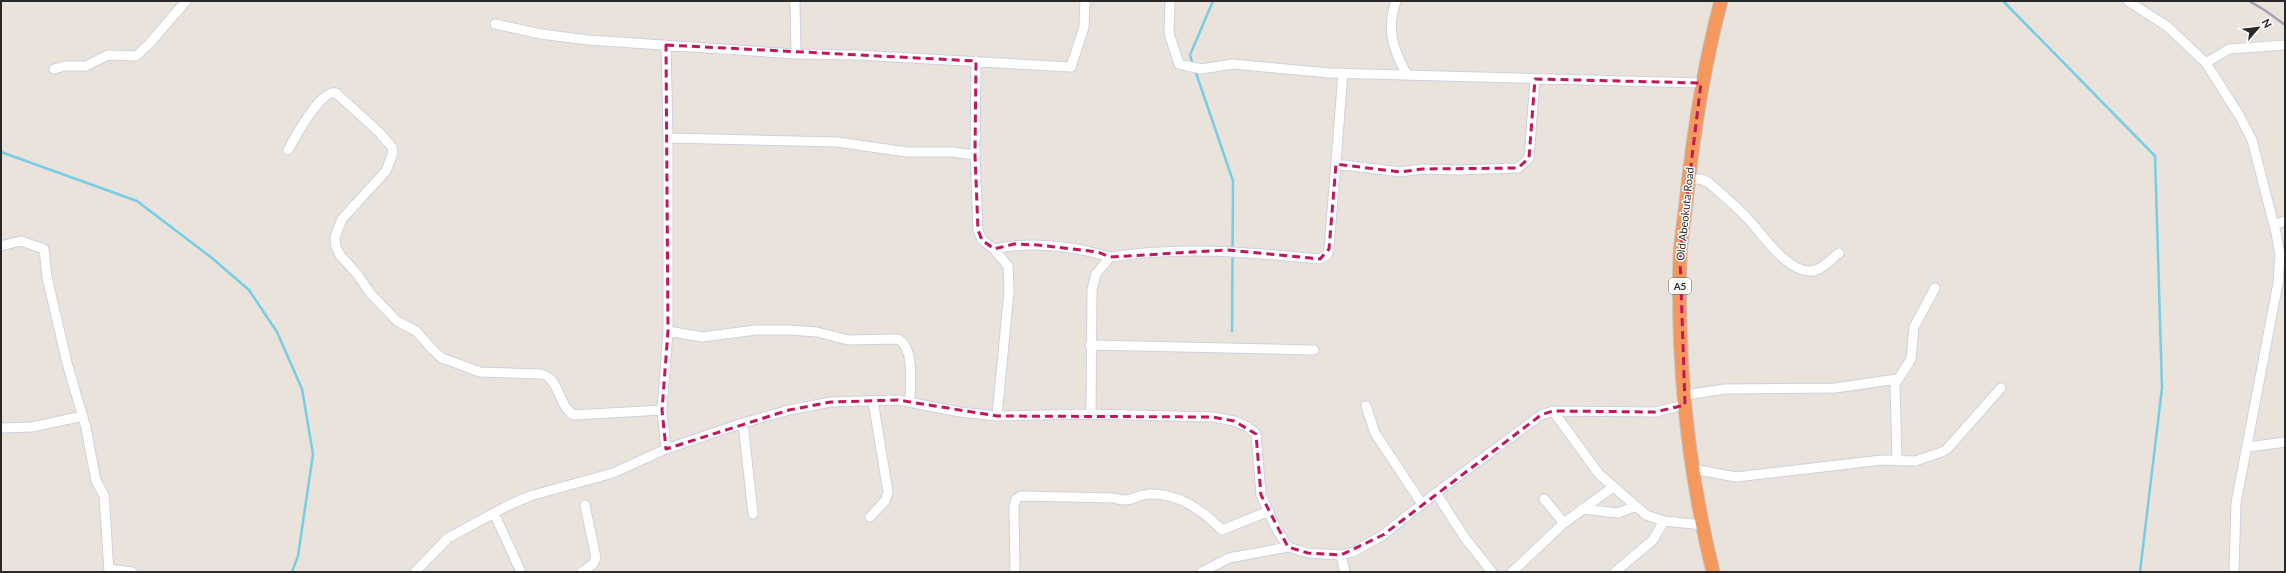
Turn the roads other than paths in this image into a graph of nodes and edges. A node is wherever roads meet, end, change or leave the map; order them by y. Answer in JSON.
{"nodes":[{"id":1,"x":186,"y":1,"type":"edge"},
{"id":2,"x":795,"y":1,"type":"edge"},
{"id":3,"x":1085,"y":1,"type":"edge"},
{"id":4,"x":1170,"y":1,"type":"edge"},
{"id":5,"x":1396,"y":1,"type":"edge"},
{"id":6,"x":1721,"y":1,"type":"edge"},
{"id":7,"x":2128,"y":1,"type":"edge"},
{"id":8,"x":495,"y":24,"type":"dead end"},
{"id":9,"x":666,"y":45,"type":"junction"},
{"id":10,"x":2285,"y":45,"type":"edge"},
{"id":11,"x":796,"y":54,"type":"junction"},
{"id":12,"x":976,"y":61,"type":"junction"},
{"id":13,"x":2206,"y":63,"type":"junction"},
{"id":14,"x":54,"y":69,"type":"dead end"},
{"id":15,"x":1344,"y":74,"type":"junction"},
{"id":16,"x":1407,"y":74,"type":"junction"},
{"id":17,"x":1535,"y":79,"type":"junction"},
{"id":18,"x":1701,"y":83,"type":"junction"},
{"id":19,"x":668,"y":138,"type":"junction"},
{"id":20,"x":288,"y":150,"type":"dead end"},
{"id":21,"x":975,"y":155,"type":"junction"},
{"id":22,"x":1336,"y":164,"type":"junction"},
{"id":23,"x":1688,"y":178,"type":"junction"},
{"id":24,"x":2285,"y":221,"type":"edge"},
{"id":25,"x":2274,"y":225,"type":"junction"},
{"id":26,"x":1,"y":246,"type":"edge"},
{"id":27,"x":994,"y":249,"type":"junction"},
{"id":28,"x":1839,"y":253,"type":"dead end"},
{"id":29,"x":1110,"y":257,"type":"junction"},
{"id":30,"x":1935,"y":288,"type":"dead end"},
{"id":31,"x":668,"y":331,"type":"junction"},
{"id":32,"x":1090,"y":345,"type":"junction"},
{"id":33,"x":1314,"y":350,"type":"dead end"},
{"id":34,"x":1897,"y":379,"type":"junction"},
{"id":35,"x":2001,"y":388,"type":"dead end"},
{"id":36,"x":1685,"y":400,"type":"junction"},
{"id":37,"x":873,"y":401,"type":"junction"},
{"id":38,"x":910,"y":402,"type":"junction"},
{"id":39,"x":1366,"y":406,"type":"dead end"},
{"id":40,"x":662,"y":410,"type":"junction"},
{"id":41,"x":1553,"y":412,"type":"junction"},
{"id":42,"x":1091,"y":414,"type":"junction"},
{"id":43,"x":83,"y":416,"type":"junction"},
{"id":44,"x":997,"y":416,"type":"junction"},
{"id":45,"x":742,"y":423,"type":"junction"},
{"id":46,"x":1,"y":428,"type":"edge"},
{"id":47,"x":2285,"y":442,"type":"edge"},
{"id":48,"x":2248,"y":447,"type":"junction"},
{"id":49,"x":666,"y":449,"type":"junction"},
{"id":50,"x":1897,"y":461,"type":"junction"},
{"id":51,"x":1693,"y":469,"type":"junction"},
{"id":52,"x":1613,"y":487,"type":"junction"},
{"id":53,"x":1436,"y":493,"type":"junction"},
{"id":54,"x":1601,"y":496,"type":"junction"},
{"id":55,"x":1544,"y":499,"type":"dead end"},
{"id":56,"x":1422,"y":504,"type":"junction"},
{"id":57,"x":585,"y":505,"type":"dead end"},
{"id":58,"x":1636,"y":506,"type":"junction"},
{"id":59,"x":1582,"y":509,"type":"junction"},
{"id":60,"x":1269,"y":512,"type":"junction"},
{"id":61,"x":1605,"y":512,"type":"junction"},
{"id":62,"x":494,"y":513,"type":"junction"},
{"id":63,"x":753,"y":514,"type":"dead end"},
{"id":64,"x":870,"y":516,"type":"dead end"},
{"id":65,"x":1664,"y":521,"type":"junction"},
{"id":66,"x":1564,"y":523,"type":"junction"},
{"id":67,"x":1703,"y":526,"type":"junction"},
{"id":68,"x":1288,"y":546,"type":"junction"},
{"id":69,"x":1341,"y":555,"type":"junction"},
{"id":70,"x":109,"y":571,"type":"edge"},
{"id":71,"x":132,"y":572,"type":"edge"},
{"id":72,"x":415,"y":572,"type":"edge"},
{"id":73,"x":521,"y":572,"type":"edge"},
{"id":74,"x":582,"y":572,"type":"edge"},
{"id":75,"x":1015,"y":572,"type":"edge"},
{"id":76,"x":1202,"y":572,"type":"edge"},
{"id":77,"x":1345,"y":572,"type":"edge"},
{"id":78,"x":1492,"y":572,"type":"edge"},
{"id":79,"x":1512,"y":572,"type":"edge"},
{"id":80,"x":1615,"y":572,"type":"edge"},
{"id":81,"x":1713,"y":572,"type":"edge"},
{"id":82,"x":2234,"y":572,"type":"edge"}],
"edges":[{"from":1,"to":14,"type":"street"},
{"from":2,"to":11,"type":"street"},
{"from":3,"to":12,"type":"street"},
{"from":4,"to":15,"type":"street"},
{"from":5,"to":16,"type":"street"},
{"from":6,"to":18,"type":"highway","name":"Old Abeokuta Road","number":"A5"},
{"from":7,"to":13,"type":"street"},
{"from":8,"to":9,"type":"street"},
{"from":9,"to":11,"type":"street"},
{"from":9,"to":19,"type":"street"},
{"from":10,"to":13,"type":"street"},
{"from":11,"to":12,"type":"street"},
{"from":12,"to":21,"type":"street"},
{"from":13,"to":25,"type":"street"},
{"from":15,"to":16,"type":"street"},
{"from":15,"to":22,"type":"street"},
{"from":16,"to":17,"type":"street"},
{"from":17,"to":18,"type":"street"},
{"from":17,"to":22,"type":"street"},
{"from":18,"to":23,"type":"highway","name":"Old Abeokuta Road","number":"A5"},
{"from":19,"to":21,"type":"street"},
{"from":19,"to":31,"type":"street"},
{"from":20,"to":40,"type":"street"},
{"from":21,"to":27,"type":"street"},
{"from":22,"to":29,"type":"street"},
{"from":23,"to":28,"type":"street"},
{"from":23,"to":36,"type":"highway","name":"Old Abeokuta Road","number":"A5"},
{"from":24,"to":25,"type":"street"},
{"from":25,"to":48,"type":"street"},
{"from":26,"to":43,"type":"street"},
{"from":27,"to":29,"type":"street"},
{"from":27,"to":44,"type":"street"},
{"from":29,"to":32,"type":"street"},
{"from":30,"to":34,"type":"street"},
{"from":31,"to":38,"type":"street"},
{"from":31,"to":40,"type":"street"},
{"from":32,"to":33,"type":"street"},
{"from":32,"to":42,"type":"street"},
{"from":34,"to":36,"type":"street"},
{"from":34,"to":50,"type":"street"},
{"from":35,"to":50,"type":"street"},
{"from":36,"to":41,"type":"street"},
{"from":36,"to":51,"type":"highway","name":"Old Abeokuta Road","number":"A5"},
{"from":37,"to":38,"type":"street"},
{"from":37,"to":45,"type":"street"},
{"from":37,"to":64,"type":"street"},
{"from":38,"to":44,"type":"street"},
{"from":39,"to":56,"type":"street"},
{"from":40,"to":49,"type":"street"},
{"from":41,"to":52,"type":"street"},
{"from":41,"to":53,"type":"street"},
{"from":42,"to":44,"type":"street"},
{"from":42,"to":60,"type":"street"},
{"from":43,"to":46,"type":"street"},
{"from":43,"to":70,"type":"street"},
{"from":45,"to":49,"type":"street"},
{"from":45,"to":63,"type":"street"},
{"from":47,"to":48,"type":"street"},
{"from":48,"to":82,"type":"street"},
{"from":49,"to":62,"type":"street"},
{"from":50,"to":51,"type":"street"},
{"from":51,"to":67,"type":"highway","name":"Old Abeokuta Road","number":"A5"},
{"from":52,"to":54,"type":"street"},
{"from":52,"to":58,"type":"street"},
{"from":53,"to":56,"type":"street"},
{"from":53,"to":78,"type":"street"},
{"from":54,"to":59,"type":"street"},
{"from":54,"to":61,"type":"street"},
{"from":55,"to":66,"type":"street"},
{"from":56,"to":69,"type":"street"},
{"from":57,"to":74,"type":"street"},
{"from":58,"to":61,"type":"street"},
{"from":58,"to":65,"type":"street"},
{"from":59,"to":61,"type":"street"},
{"from":59,"to":66,"type":"street"},
{"from":60,"to":68,"type":"street"},
{"from":60,"to":75,"type":"street"},
{"from":62,"to":72,"type":"street"},
{"from":62,"to":73,"type":"street"},
{"from":65,"to":67,"type":"street"},
{"from":65,"to":80,"type":"street"},
{"from":66,"to":79,"type":"street"},
{"from":67,"to":81,"type":"highway","name":"Old Abeokuta Road","number":"A5"},
{"from":68,"to":69,"type":"street"},
{"from":68,"to":76,"type":"street"},
{"from":69,"to":77,"type":"street"},
{"from":70,"to":71,"type":"street"}]}
